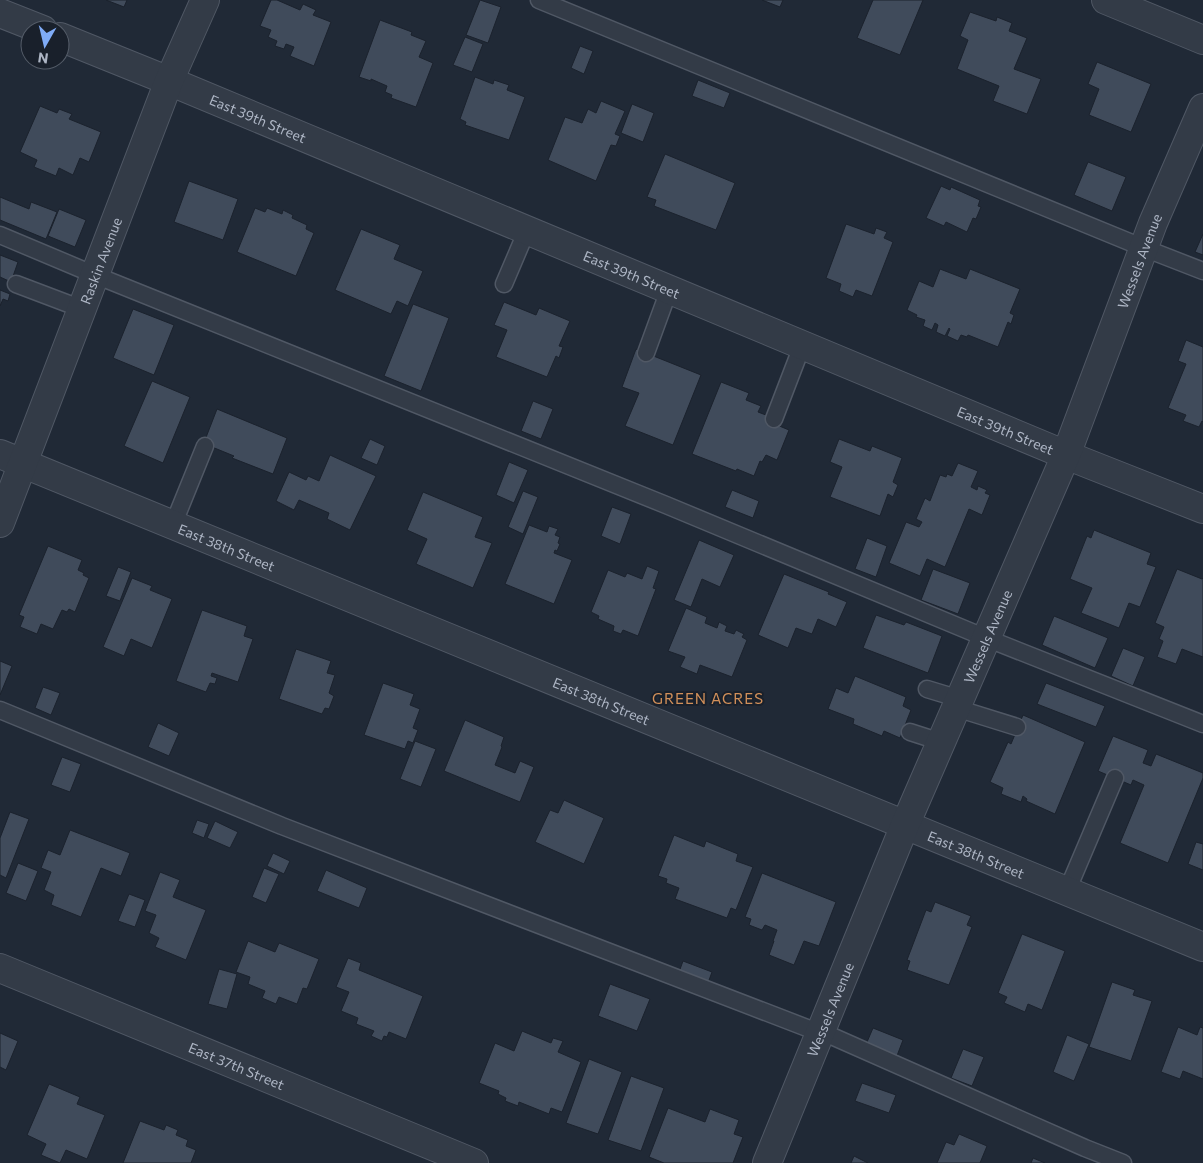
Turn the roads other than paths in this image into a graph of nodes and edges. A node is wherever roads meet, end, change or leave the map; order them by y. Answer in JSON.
{"nodes":[{"id":1,"x":205,"y":0,"type":"edge"},
{"id":2,"x":539,"y":0,"type":"edge"},
{"id":3,"x":1106,"y":0,"type":"edge"},
{"id":4,"x":0,"y":13,"type":"edge"},
{"id":5,"x":20,"y":21,"type":"edge"},
{"id":6,"x":1203,"y":40,"type":"edge"},
{"id":7,"x":70,"y":41,"type":"edge"},
{"id":8,"x":169,"y":82,"type":"junction"},
{"id":9,"x":1203,"y":108,"type":"edge"},
{"id":10,"x":527,"y":230,"type":"junction"},
{"id":11,"x":0,"y":235,"type":"edge"},
{"id":12,"x":1144,"y":248,"type":"junction"},
{"id":13,"x":1203,"y":271,"type":"edge"},
{"id":14,"x":95,"y":276,"type":"junction"},
{"id":15,"x":16,"y":284,"type":"dead end"},
{"id":16,"x":504,"y":284,"type":"dead end"},
{"id":17,"x":669,"y":290,"type":"junction"},
{"id":18,"x":82,"y":309,"type":"junction"},
{"id":19,"x":802,"y":346,"type":"junction"},
{"id":20,"x":646,"y":353,"type":"dead end"},
{"id":21,"x":774,"y":418,"type":"dead end"},
{"id":22,"x":205,"y":446,"type":"dead end"},
{"id":23,"x":1066,"y":455,"type":"junction"},
{"id":24,"x":12,"y":458,"type":"edge"},
{"id":25,"x":1203,"y":509,"type":"edge"},
{"id":26,"x":0,"y":523,"type":"edge"},
{"id":27,"x":173,"y":525,"type":"junction"},
{"id":28,"x":986,"y":638,"type":"junction"},
{"id":29,"x":927,"y":689,"type":"dead end"},
{"id":30,"x":958,"y":704,"type":"junction"},
{"id":31,"x":0,"y":710,"type":"edge"},
{"id":32,"x":1203,"y":724,"type":"edge"},
{"id":33,"x":1017,"y":727,"type":"dead end"},
{"id":34,"x":910,"y":732,"type":"dead end"},
{"id":35,"x":941,"y":742,"type":"junction"},
{"id":36,"x":1115,"y":778,"type":"dead end"},
{"id":37,"x":905,"y":825,"type":"junction"},
{"id":38,"x":1067,"y":891,"type":"junction"},
{"id":39,"x":1203,"y":947,"type":"edge"},
{"id":40,"x":0,"y":968,"type":"edge"},
{"id":41,"x":820,"y":1033,"type":"junction"},
{"id":42,"x":474,"y":1163,"type":"edge"},
{"id":43,"x":767,"y":1163,"type":"edge"},
{"id":44,"x":1123,"y":1163,"type":"edge"}],
"edges":[{"from":1,"to":8,"type":"street","name":"Raskin Avenue"},
{"from":2,"to":12,"type":"lane"},
{"from":3,"to":6,"type":"street"},
{"from":4,"to":5,"type":"street"},
{"from":7,"to":8,"type":"street","name":"East 39th Street"},
{"from":8,"to":10,"type":"street","name":"East 39th Street"},
{"from":8,"to":14,"type":"street","name":"Raskin Avenue"},
{"from":9,"to":12,"type":"street","name":"Wessels Avenue"},
{"from":10,"to":16,"type":"lane"},
{"from":10,"to":17,"type":"street","name":"East 39th Street"},
{"from":11,"to":14,"type":"lane"},
{"from":12,"to":13,"type":"lane"},
{"from":12,"to":23,"type":"street","name":"Wessels Avenue"},
{"from":14,"to":18,"type":"street","name":"Raskin Avenue"},
{"from":14,"to":28,"type":"lane"},
{"from":15,"to":18,"type":"lane"},
{"from":17,"to":19,"type":"street","name":"East 39th Street"},
{"from":17,"to":20,"type":"lane"},
{"from":18,"to":24,"type":"street","name":"Raskin Avenue"},
{"from":19,"to":21,"type":"lane"},
{"from":19,"to":23,"type":"street","name":"East 39th Street"},
{"from":22,"to":27,"type":"lane"},
{"from":23,"to":25,"type":"street","name":"East 39th Street"},
{"from":23,"to":28,"type":"street","name":"Wessels Avenue"},
{"from":24,"to":26,"type":"street","name":"Raskin Avenue"},
{"from":24,"to":27,"type":"street","name":"East 38th Street"},
{"from":27,"to":37,"type":"street","name":"East 38th Street"},
{"from":28,"to":30,"type":"street","name":"Wessels Avenue"},
{"from":28,"to":32,"type":"lane"},
{"from":29,"to":30,"type":"lane"},
{"from":30,"to":33,"type":"lane"},
{"from":30,"to":35,"type":"street","name":"Wessels Avenue"},
{"from":31,"to":41,"type":"lane"},
{"from":34,"to":35,"type":"lane"},
{"from":35,"to":37,"type":"street","name":"Wessels Avenue"},
{"from":36,"to":38,"type":"lane"},
{"from":37,"to":38,"type":"street","name":"East 38th Street"},
{"from":37,"to":41,"type":"street","name":"Wessels Avenue"},
{"from":38,"to":39,"type":"street","name":"East 38th Street"},
{"from":40,"to":42,"type":"street","name":"East 37th Street"},
{"from":41,"to":43,"type":"street","name":"Wessels Avenue"},
{"from":41,"to":44,"type":"lane"}]}
